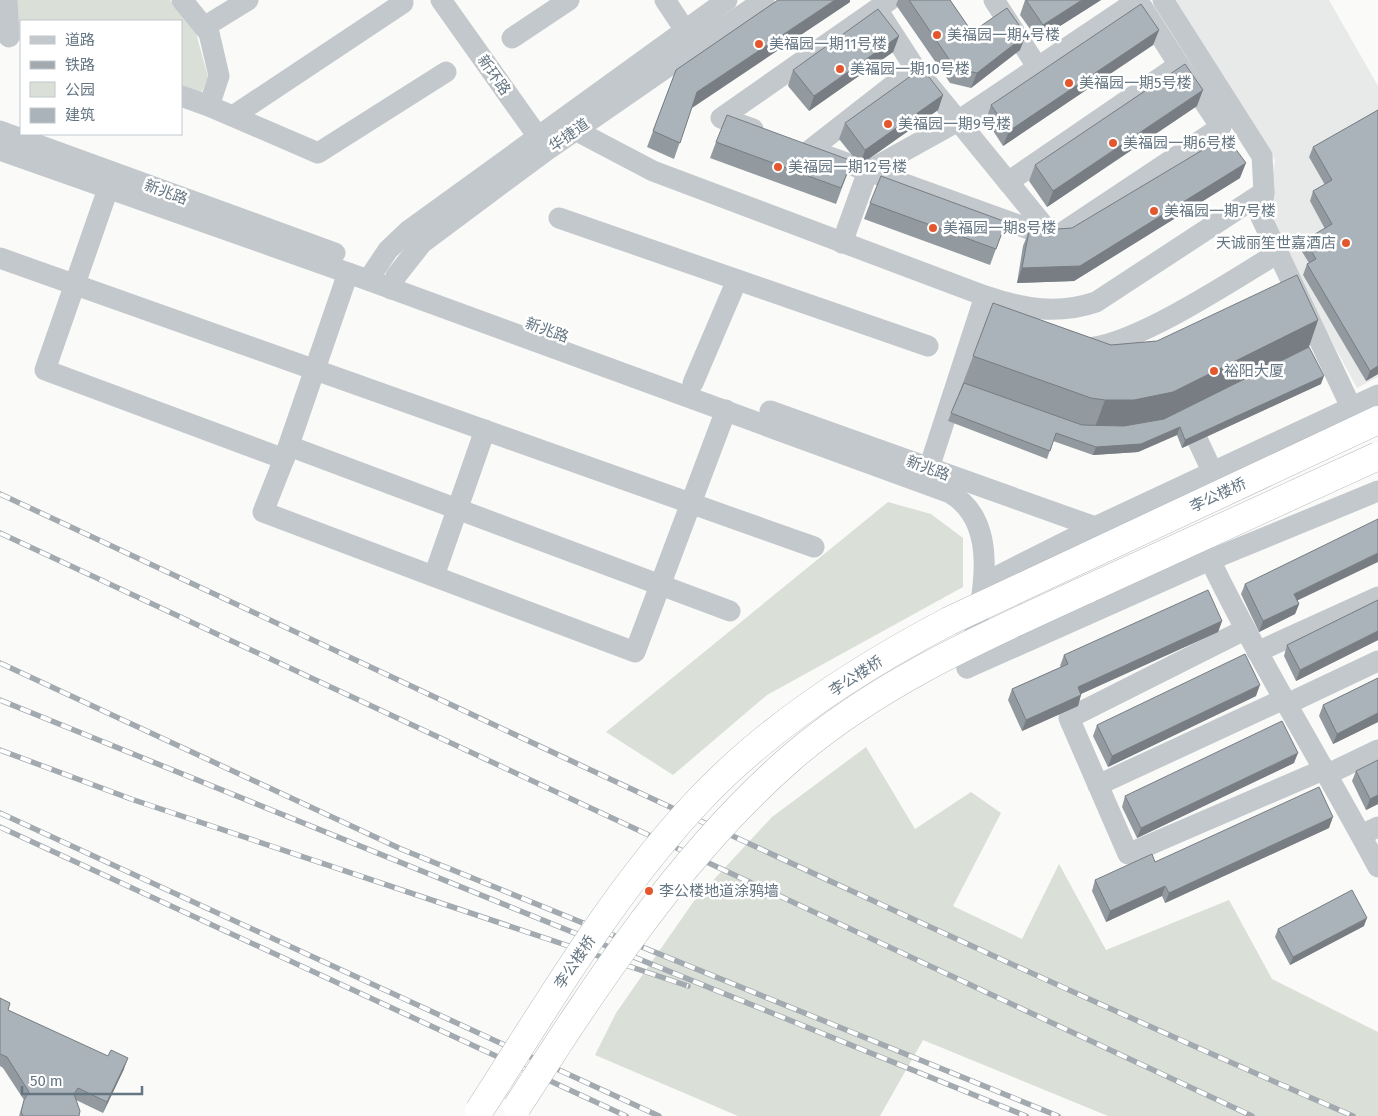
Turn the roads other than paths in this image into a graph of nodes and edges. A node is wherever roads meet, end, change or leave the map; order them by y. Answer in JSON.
{"nodes":[{"id":1,"x":7,"y":0,"type":"edge"},
{"id":2,"x":182,"y":0,"type":"edge"},
{"id":3,"x":248,"y":0,"type":"edge"},
{"id":4,"x":441,"y":0,"type":"edge"},
{"id":5,"x":569,"y":0,"type":"edge"},
{"id":6,"x":665,"y":0,"type":"edge"},
{"id":7,"x":728,"y":0,"type":"edge"},
{"id":8,"x":764,"y":0,"type":"edge"},
{"id":9,"x":1138,"y":0,"type":"edge"},
{"id":10,"x":1163,"y":0,"type":"edge"},
{"id":11,"x":403,"y":3,"type":"dead end"},
{"id":12,"x":879,"y":3,"type":"edge"},
{"id":13,"x":1002,"y":3,"type":"edge"},
{"id":14,"x":204,"y":28,"type":"junction"},
{"id":15,"x":685,"y":30,"type":"junction"},
{"id":16,"x":10,"y":38,"type":"edge"},
{"id":17,"x":512,"y":38,"type":"dead end"},
{"id":18,"x":1179,"y":66,"type":"junction"},
{"id":19,"x":915,"y":68,"type":"junction"},
{"id":20,"x":1038,"y":68,"type":"junction"},
{"id":21,"x":446,"y":72,"type":"dead end"},
{"id":22,"x":182,"y":96,"type":"edge"},
{"id":23,"x":209,"y":106,"type":"junction"},
{"id":24,"x":233,"y":116,"type":"junction"},
{"id":25,"x":958,"y":121,"type":"junction"},
{"id":26,"x":576,"y":130,"type":"junction"},
{"id":27,"x":0,"y":131,"type":"edge"},
{"id":28,"x":542,"y":143,"type":"junction"},
{"id":29,"x":792,"y":144,"type":"junction"},
{"id":30,"x":0,"y":150,"type":"edge"},
{"id":31,"x":868,"y":171,"type":"junction"},
{"id":32,"x":1008,"y":182,"type":"junction"},
{"id":33,"x":108,"y":189,"type":"junction"},
{"id":34,"x":1264,"y":192,"type":"junction"},
{"id":35,"x":559,"y":218,"type":"dead end"},
{"id":36,"x":1054,"y":238,"type":"junction"},
{"id":37,"x":842,"y":243,"type":"junction"},
{"id":38,"x":1278,"y":253,"type":"junction"},
{"id":39,"x":0,"y":258,"type":"edge"},
{"id":40,"x":364,"y":274,"type":"junction"},
{"id":41,"x":737,"y":280,"type":"junction"},
{"id":42,"x":394,"y":282,"type":"junction"},
{"id":43,"x":75,"y":285,"type":"junction"},
{"id":44,"x":985,"y":296,"type":"junction"},
{"id":45,"x":1025,"y":308,"type":"junction"},
{"id":46,"x":1024,"y":329,"type":"edge"},
{"id":47,"x":1057,"y":343,"type":"edge"},
{"id":48,"x":928,"y":346,"type":"dead end"},
{"id":49,"x":316,"y":370,"type":"junction"},
{"id":50,"x":693,"y":383,"type":"junction"},
{"id":51,"x":1378,"y":395,"type":"edge"},
{"id":52,"x":1351,"y":407,"type":"junction"},
{"id":53,"x":726,"y":410,"type":"junction"},
{"id":54,"x":1378,"y":420,"type":"edge"},
{"id":55,"x":485,"y":430,"type":"junction"},
{"id":56,"x":1198,"y":441,"type":"edge"},
{"id":57,"x":287,"y":452,"type":"junction"},
{"id":58,"x":1378,"y":456,"type":"edge"},
{"id":59,"x":929,"y":468,"type":"junction"},
{"id":60,"x":1213,"y":473,"type":"junction"},
{"id":61,"x":1378,"y":491,"type":"edge"},
{"id":62,"x":692,"y":504,"type":"junction"},
{"id":63,"x":458,"y":508,"type":"junction"},
{"id":64,"x":1095,"y":527,"type":"junction"},
{"id":65,"x":814,"y":547,"type":"dead end"},
{"id":66,"x":1210,"y":560,"type":"junction"},
{"id":67,"x":434,"y":576,"type":"junction"},
{"id":68,"x":984,"y":582,"type":"junction"},
{"id":69,"x":661,"y":583,"type":"junction"},
{"id":70,"x":1378,"y":597,"type":"edge"},
{"id":71,"x":1124,"y":599,"type":"junction"},
{"id":72,"x":730,"y":611,"type":"dead end"},
{"id":73,"x":1244,"y":630,"type":"junction"},
{"id":74,"x":1257,"y":652,"type":"junction"},
{"id":75,"x":1378,"y":661,"type":"edge"},
{"id":76,"x":1286,"y":702,"type":"junction"},
{"id":77,"x":1378,"y":750,"type":"edge"},
{"id":78,"x":1327,"y":771,"type":"junction"},
{"id":79,"x":1098,"y":785,"type":"junction"},
{"id":80,"x":1370,"y":831,"type":"edge"},
{"id":81,"x":1378,"y":867,"type":"edge"},
{"id":82,"x":479,"y":1111,"type":"dead end"},
{"id":83,"x":515,"y":1112,"type":"edge"}],
"edges":[{"from":1,"to":16,"type":"street"},
{"from":2,"to":14,"type":"street"},
{"from":3,"to":14,"type":"street"},
{"from":4,"to":28,"type":"street","name":"新环路"},
{"from":5,"to":17,"type":"street"},
{"from":6,"to":15,"type":"street"},
{"from":7,"to":15,"type":"street","name":"华捷道"},
{"from":8,"to":26,"type":"street","name":"华捷道"},
{"from":9,"to":18,"type":"street"},
{"from":9,"to":20,"type":"street"},
{"from":10,"to":34,"type":"street"},
{"from":11,"to":24,"type":"street"},
{"from":12,"to":19,"type":"street"},
{"from":12,"to":29,"type":"street"},
{"from":13,"to":20,"type":"street"},
{"from":14,"to":23,"type":"street"},
{"from":15,"to":28,"type":"street","name":"华捷道"},
{"from":18,"to":32,"type":"street"},
{"from":18,"to":36,"type":"street"},
{"from":19,"to":25,"type":"street"},
{"from":19,"to":29,"type":"street"},
{"from":20,"to":25,"type":"street"},
{"from":21,"to":24,"type":"street"},
{"from":22,"to":23,"type":"street"},
{"from":23,"to":24,"type":"street"},
{"from":25,"to":31,"type":"street"},
{"from":25,"to":32,"type":"street"},
{"from":26,"to":28,"type":"street","name":"华捷道"},
{"from":26,"to":37,"type":"street"},
{"from":27,"to":40,"type":"street","name":"新兆路"},
{"from":28,"to":40,"type":"street","name":"华捷道"},
{"from":28,"to":42,"type":"street","name":"华捷道"},
{"from":29,"to":31,"type":"street"},
{"from":30,"to":33,"type":"street","name":"新兆路"},
{"from":31,"to":36,"type":"street"},
{"from":31,"to":37,"type":"street"},
{"from":32,"to":36,"type":"street"},
{"from":33,"to":40,"type":"street","name":"新兆路"},
{"from":33,"to":43,"type":"street"},
{"from":34,"to":38,"type":"street"},
{"from":34,"to":45,"type":"street"},
{"from":35,"to":41,"type":"street"},
{"from":37,"to":44,"type":"street"},
{"from":38,"to":47,"type":"street"},
{"from":38,"to":52,"type":"street"},
{"from":39,"to":43,"type":"street"},
{"from":40,"to":42,"type":"street","name":"新兆路"},
{"from":40,"to":49,"type":"street","name":"华捷道"},
{"from":41,"to":48,"type":"street"},
{"from":41,"to":50,"type":"street"},
{"from":42,"to":50,"type":"street","name":"新兆路"},
{"from":42,"to":53,"type":"street","name":"新兆路"},
{"from":43,"to":49,"type":"street"},
{"from":43,"to":57,"type":"street"},
{"from":44,"to":45,"type":"street"},
{"from":44,"to":59,"type":"street"},
{"from":45,"to":46,"type":"street"},
{"from":49,"to":55,"type":"street"},
{"from":49,"to":57,"type":"street","name":"华捷道"},
{"from":50,"to":59,"type":"street","name":"新兆路"},
{"from":51,"to":52,"type":"street"},
{"from":52,"to":60,"type":"street"},
{"from":53,"to":62,"type":"street"},
{"from":53,"to":68,"type":"street","name":"新兆路"},
{"from":54,"to":82,"type":"main road","name":"李公楼桥","bridge":true},
{"from":55,"to":62,"type":"street"},
{"from":55,"to":63,"type":"street"},
{"from":56,"to":60,"type":"street"},
{"from":57,"to":63,"type":"street"},
{"from":57,"to":67,"type":"street","name":"华捷道"},
{"from":58,"to":83,"type":"main road","name":"李公楼桥","bridge":true},
{"from":59,"to":64,"type":"street","name":"新兆路"},
{"from":60,"to":64,"type":"street"},
{"from":61,"to":66,"type":"street"},
{"from":62,"to":65,"type":"street"},
{"from":62,"to":69,"type":"street"},
{"from":63,"to":67,"type":"street"},
{"from":63,"to":69,"type":"street"},
{"from":64,"to":68,"type":"street"},
{"from":64,"to":71,"type":"street"},
{"from":66,"to":71,"type":"street"},
{"from":66,"to":73,"type":"street"},
{"from":67,"to":69,"type":"street"},
{"from":68,"to":71,"type":"street","name":"新兆路"},
{"from":69,"to":72,"type":"street"},
{"from":70,"to":74,"type":"street"},
{"from":73,"to":74,"type":"street"},
{"from":73,"to":79,"type":"street"},
{"from":74,"to":76,"type":"street"},
{"from":75,"to":76,"type":"street"},
{"from":76,"to":78,"type":"street"},
{"from":76,"to":79,"type":"street"},
{"from":77,"to":78,"type":"street"},
{"from":78,"to":79,"type":"street"},
{"from":78,"to":80,"type":"street"},
{"from":80,"to":81,"type":"street"}]}
